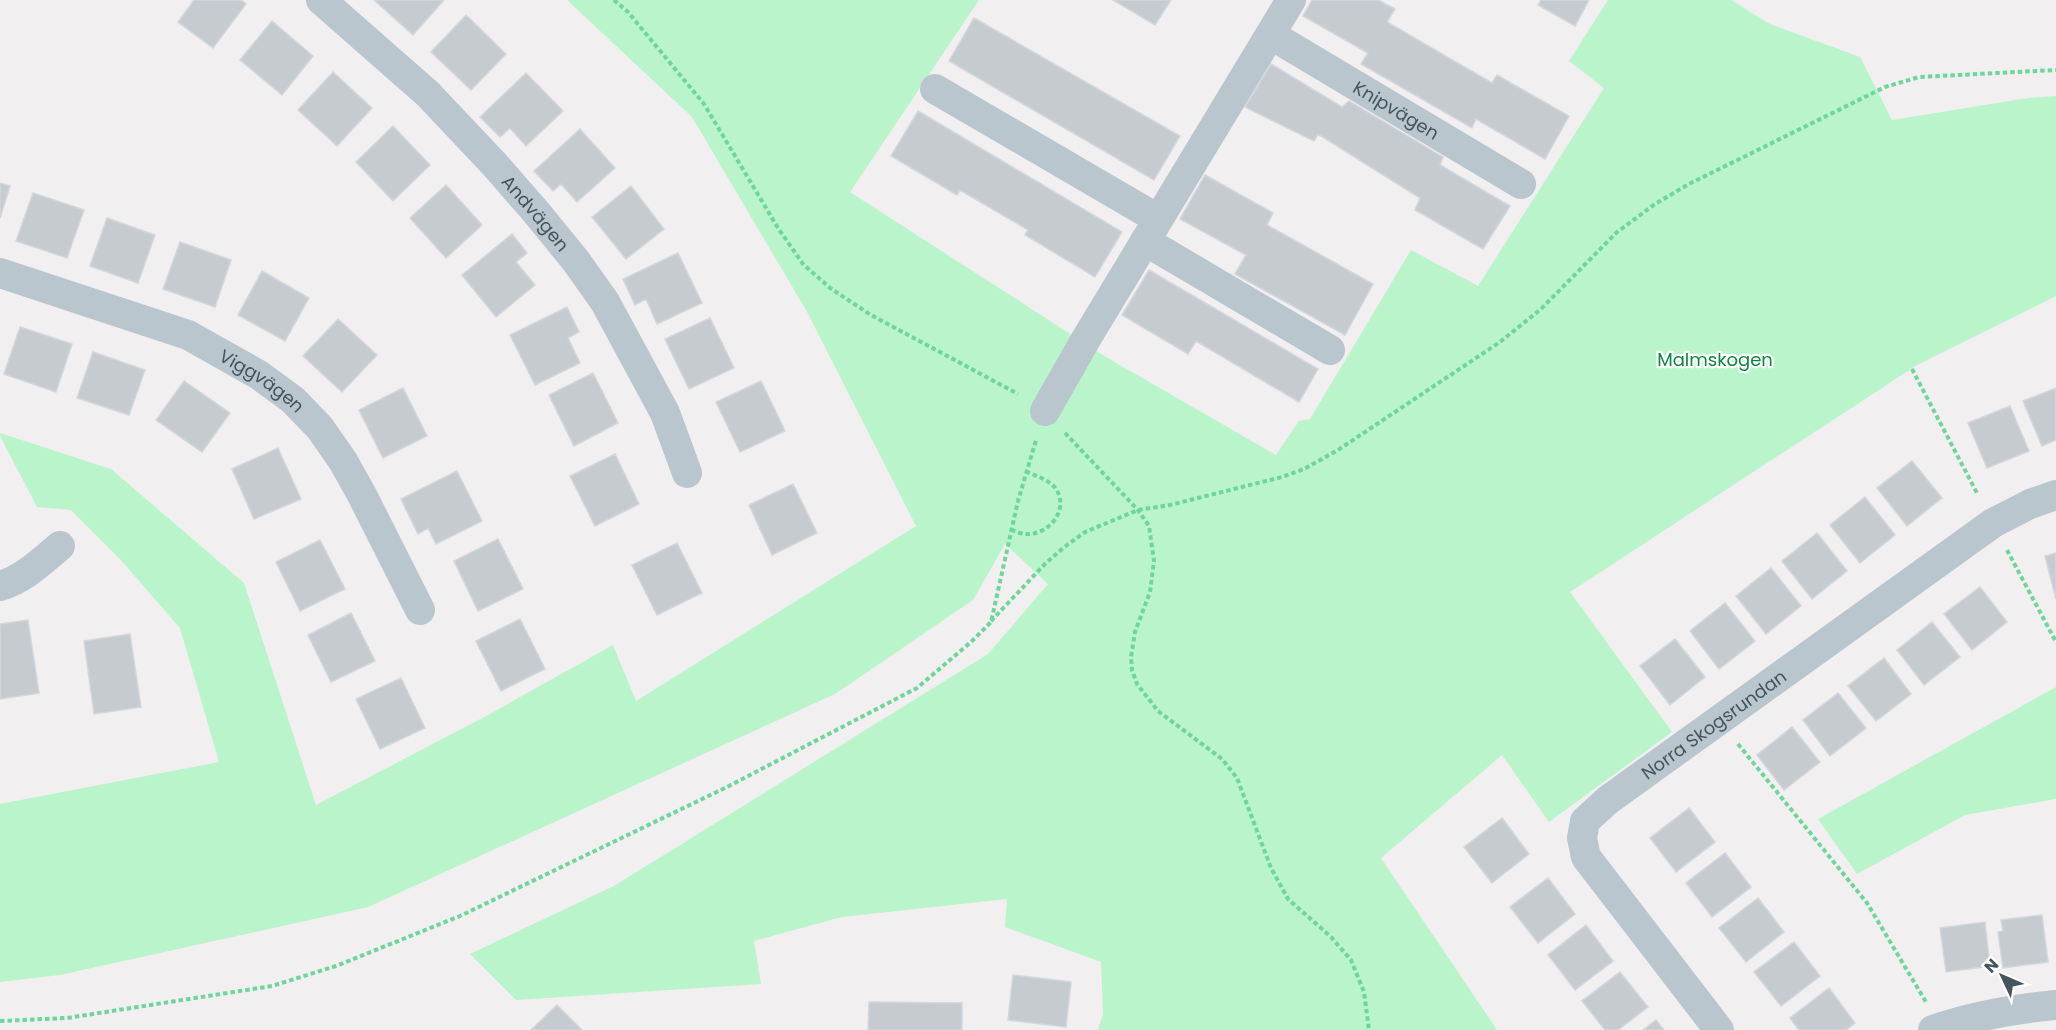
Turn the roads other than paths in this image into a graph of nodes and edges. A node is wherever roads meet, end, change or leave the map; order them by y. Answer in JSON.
{"nodes":[{"id":1,"x":321,"y":0,"type":"edge"},
{"id":2,"x":1286,"y":2,"type":"edge"},
{"id":3,"x":1271,"y":35,"type":"junction"},
{"id":4,"x":935,"y":89,"type":"dead end"},
{"id":5,"x":1521,"y":184,"type":"dead end"},
{"id":6,"x":1152,"y":230,"type":"junction"},
{"id":7,"x":0,"y":273,"type":"edge"},
{"id":8,"x":1330,"y":350,"type":"dead end"},
{"id":9,"x":1045,"y":411,"type":"road end"},
{"id":10,"x":687,"y":473,"type":"dead end"},
{"id":11,"x":2056,"y":495,"type":"edge"},
{"id":12,"x":60,"y":546,"type":"dead end"},
{"id":13,"x":0,"y":586,"type":"edge"},
{"id":14,"x":420,"y":610,"type":"dead end"},
{"id":15,"x":2056,"y":1005,"type":"edge"},
{"id":16,"x":1935,"y":1029,"type":"edge"},
{"id":17,"x":1719,"y":1030,"type":"edge"}],
"edges":[{"from":1,"to":10,"type":"street","name":"Andvägen"},
{"from":2,"to":3,"type":"street"},
{"from":3,"to":5,"type":"street","name":"Knipvägen"},
{"from":3,"to":6,"type":"street"},
{"from":4,"to":6,"type":"street"},
{"from":6,"to":8,"type":"street"},
{"from":6,"to":9,"type":"street"},
{"from":7,"to":14,"type":"street","name":"Viggvägen"},
{"from":11,"to":17,"type":"street","name":"Norra Skogsrundan"},
{"from":12,"to":13,"type":"street"},
{"from":15,"to":16,"type":"street"}]}
